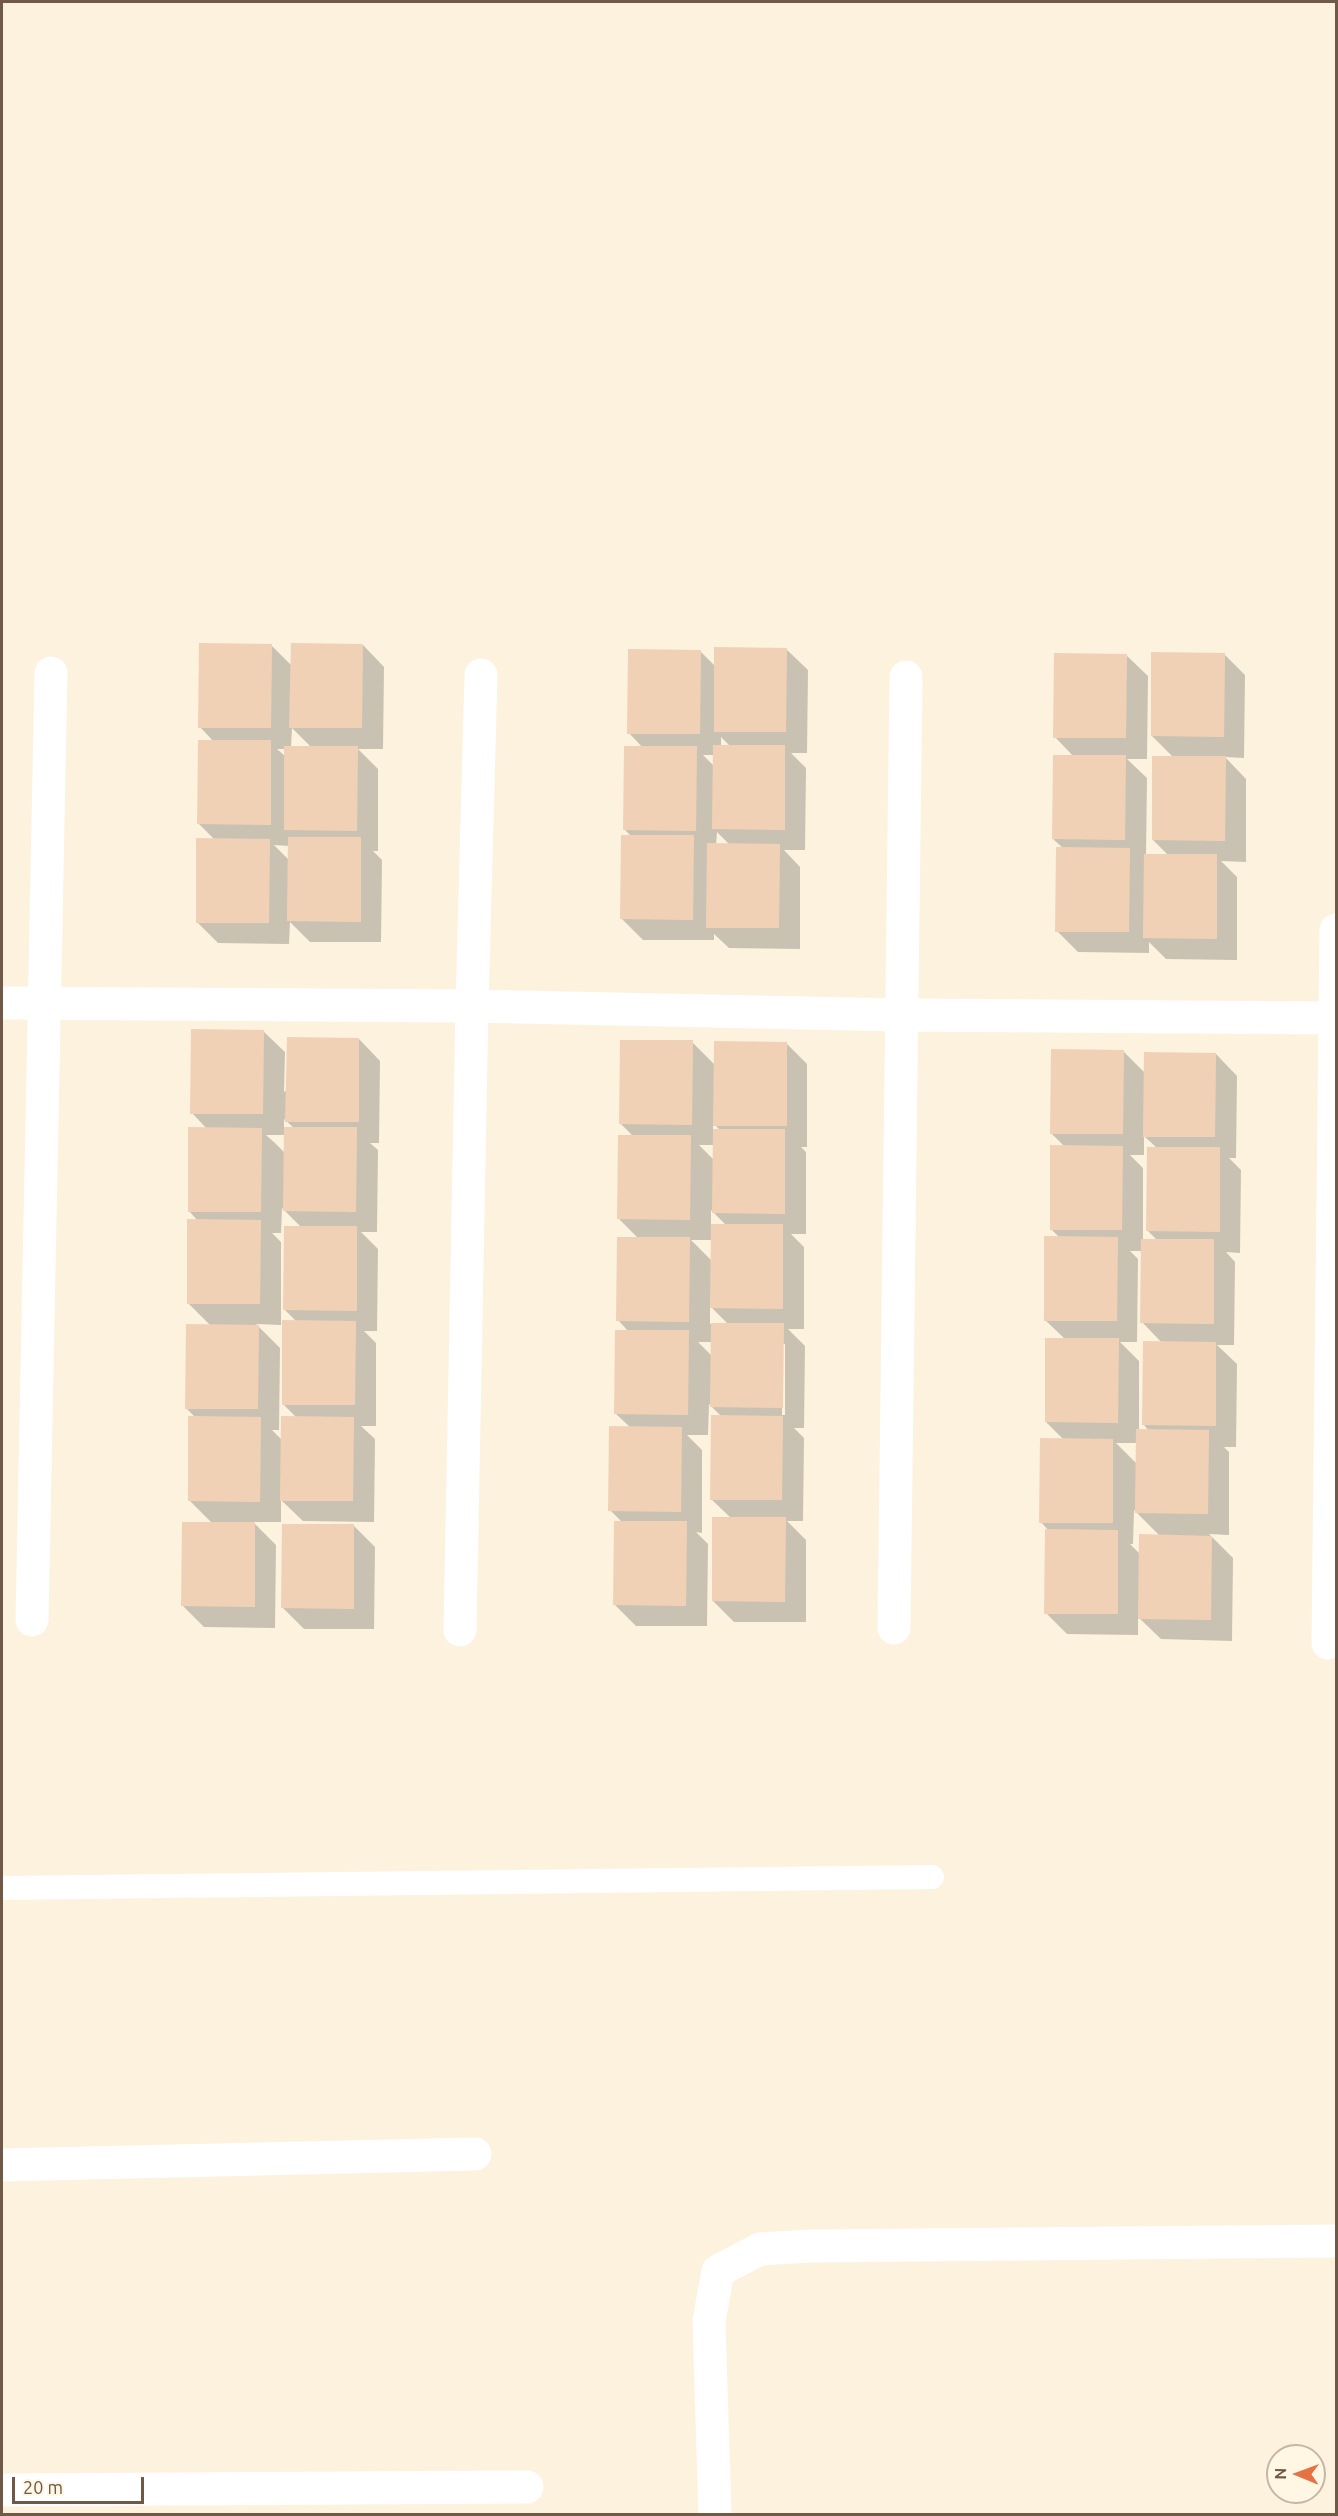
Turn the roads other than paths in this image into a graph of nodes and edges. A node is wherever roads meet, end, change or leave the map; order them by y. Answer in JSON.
{"nodes":[{"id":1,"x":51,"y":673,"type":"dead end"},
{"id":2,"x":482,"y":675,"type":"dead end"},
{"id":3,"x":906,"y":677,"type":"dead end"},
{"id":4,"x":1336,"y":930,"type":"edge"},
{"id":5,"x":2,"y":1003,"type":"edge"},
{"id":6,"x":44,"y":1004,"type":"junction"},
{"id":7,"x":472,"y":1006,"type":"junction"},
{"id":8,"x":900,"y":1015,"type":"junction"},
{"id":9,"x":1336,"y":1018,"type":"edge"},
{"id":10,"x":32,"y":1620,"type":"dead end"},
{"id":11,"x":894,"y":1628,"type":"dead end"},
{"id":12,"x":460,"y":1630,"type":"dead end"},
{"id":13,"x":1328,"y":1643,"type":"dead end"},
{"id":14,"x":932,"y":1877,"type":"dead end"},
{"id":15,"x":2,"y":1888,"type":"edge"},
{"id":16,"x":475,"y":2154,"type":"dead end"},
{"id":17,"x":2,"y":2165,"type":"edge"},
{"id":18,"x":1336,"y":2241,"type":"edge"},
{"id":19,"x":527,"y":2487,"type":"dead end"},
{"id":20,"x":2,"y":2490,"type":"edge"},
{"id":21,"x":715,"y":2514,"type":"edge"}],
"edges":[{"from":1,"to":6,"type":"street"},
{"from":2,"to":7,"type":"street"},
{"from":3,"to":8,"type":"street"},
{"from":4,"to":9,"type":"street"},
{"from":5,"to":6,"type":"street"},
{"from":6,"to":7,"type":"street"},
{"from":6,"to":10,"type":"street"},
{"from":7,"to":8,"type":"street"},
{"from":7,"to":12,"type":"street"},
{"from":8,"to":9,"type":"street"},
{"from":8,"to":11,"type":"street"},
{"from":9,"to":13,"type":"street"},
{"from":14,"to":15,"type":"lane"},
{"from":16,"to":17,"type":"street"},
{"from":18,"to":21,"type":"street"},
{"from":19,"to":20,"type":"street"}]}
